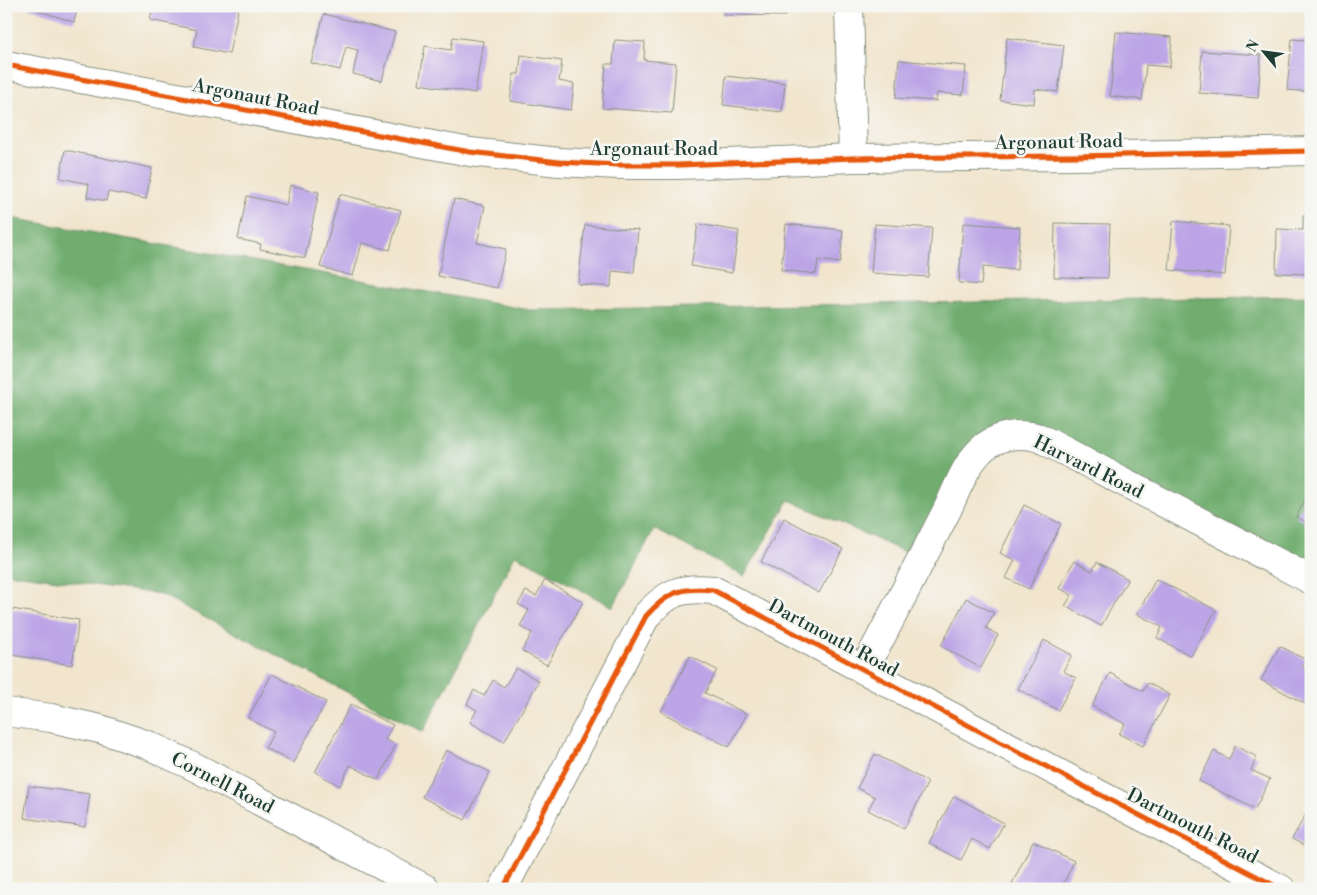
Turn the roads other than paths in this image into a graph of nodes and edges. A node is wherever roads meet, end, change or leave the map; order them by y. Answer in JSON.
{"nodes":[{"id":1,"x":849,"y":6,"type":"edge"},
{"id":2,"x":6,"y":65,"type":"edge"},
{"id":3,"x":1311,"y":151,"type":"edge"},
{"id":4,"x":853,"y":158,"type":"junction"},
{"id":5,"x":1311,"y":580,"type":"edge"},
{"id":6,"x":864,"y":670,"type":"junction"},
{"id":7,"x":6,"y":712,"type":"edge"},
{"id":8,"x":426,"y":889,"type":"edge"},
{"id":9,"x":503,"y":889,"type":"edge"},
{"id":10,"x":1282,"y":889,"type":"edge"}],
"edges":[{"from":1,"to":4,"type":"street"},
{"from":2,"to":4,"type":"street","name":"Argonaut Road"},
{"from":3,"to":4,"type":"street","name":"Argonaut Road"},
{"from":5,"to":6,"type":"street","name":"Harvard Road"},
{"from":6,"to":9,"type":"street","name":"Dartmouth Road"},
{"from":6,"to":10,"type":"street","name":"Dartmouth Road"},
{"from":7,"to":8,"type":"street","name":"Cornell Road"}]}
